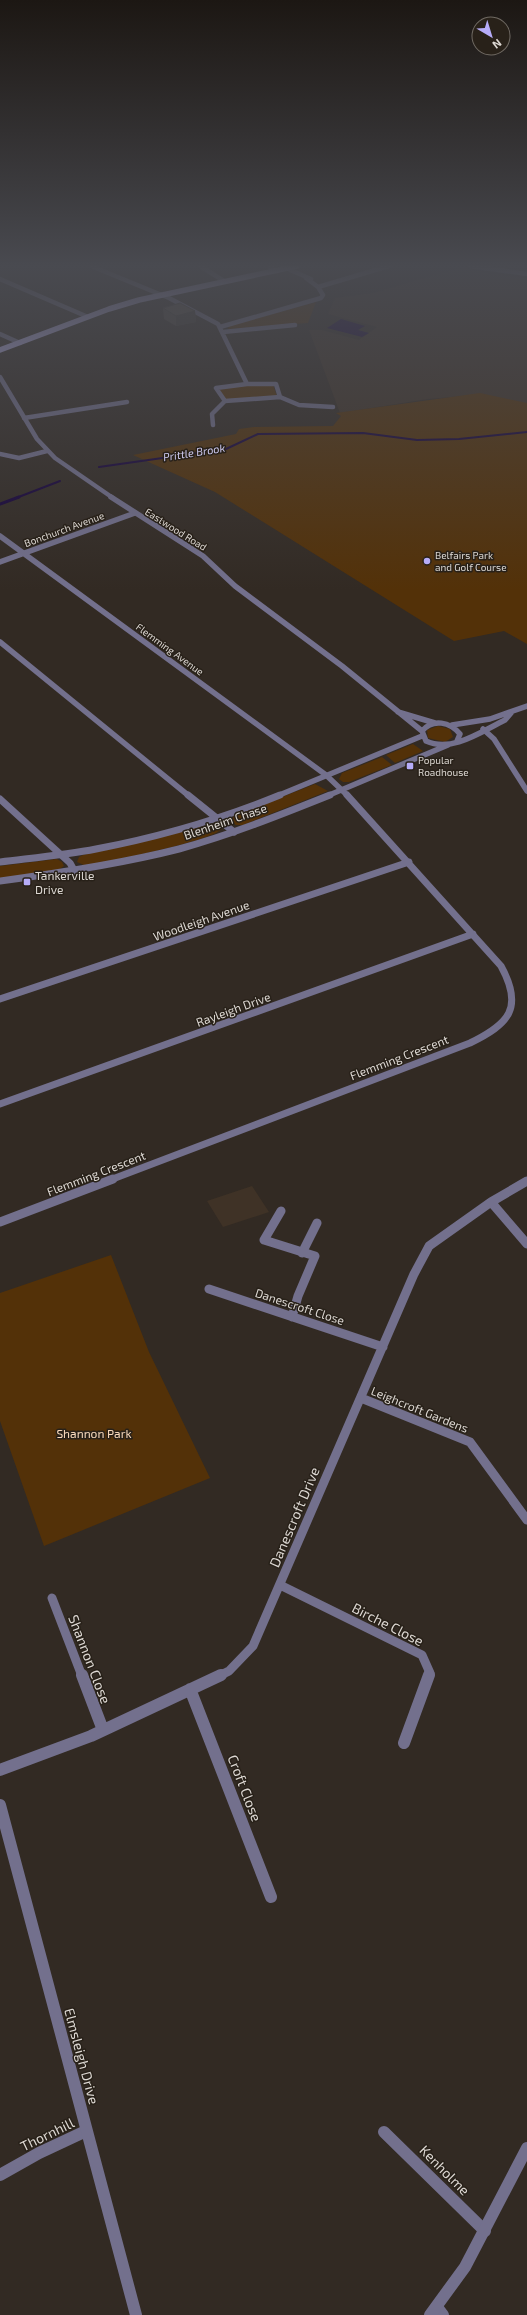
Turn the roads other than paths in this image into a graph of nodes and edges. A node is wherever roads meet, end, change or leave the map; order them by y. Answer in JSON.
{"nodes":[{"id":1,"x":242,"y":374,"type":"edge"},
{"id":2,"x":0,"y":377,"type":"edge"},
{"id":3,"x":246,"y":384,"type":"junction"},
{"id":4,"x":280,"y":397,"type":"junction"},
{"id":5,"x":126,"y":402,"type":"dead end"},
{"id":6,"x":225,"y":402,"type":"junction"},
{"id":7,"x":333,"y":407,"type":"dead end"},
{"id":8,"x":24,"y":418,"type":"junction"},
{"id":9,"x":213,"y":425,"type":"dead end"},
{"id":10,"x":47,"y":451,"type":"junction"},
{"id":11,"x":0,"y":454,"type":"edge"},
{"id":12,"x":134,"y":513,"type":"junction"},
{"id":13,"x":0,"y":536,"type":"edge"},
{"id":14,"x":24,"y":554,"type":"junction"},
{"id":15,"x":0,"y":562,"type":"edge"},
{"id":16,"x":0,"y":642,"type":"edge"},
{"id":17,"x":527,"y":706,"type":"edge"},
{"id":18,"x":397,"y":712,"type":"junction"},
{"id":19,"x":511,"y":713,"type":"junction"},
{"id":20,"x":436,"y":723,"type":"junction"},
{"id":21,"x":452,"y":725,"type":"junction"},
{"id":22,"x":483,"y":729,"type":"junction"},
{"id":23,"x":422,"y":734,"type":"junction"},
{"id":24,"x":457,"y":741,"type":"junction"},
{"id":25,"x":448,"y":745,"type":"junction"},
{"id":26,"x":328,"y":777,"type":"junction"},
{"id":27,"x":342,"y":789,"type":"junction"},
{"id":28,"x":527,"y":791,"type":"edge"},
{"id":29,"x":0,"y":798,"type":"edge"},
{"id":30,"x":218,"y":818,"type":"junction"},
{"id":31,"x":234,"y":832,"type":"junction"},
{"id":32,"x":62,"y":855,"type":"junction"},
{"id":33,"x":0,"y":862,"type":"edge"},
{"id":34,"x":409,"y":862,"type":"junction"},
{"id":35,"x":75,"y":872,"type":"junction"},
{"id":36,"x":0,"y":881,"type":"edge"},
{"id":37,"x":473,"y":934,"type":"junction"},
{"id":38,"x":0,"y":999,"type":"edge"},
{"id":39,"x":0,"y":1104,"type":"edge"},
{"id":40,"x":527,"y":1181,"type":"edge"},
{"id":41,"x":492,"y":1202,"type":"junction"},
{"id":42,"x":282,"y":1211,"type":"dead end"},
{"id":43,"x":0,"y":1222,"type":"edge"},
{"id":44,"x":317,"y":1223,"type":"dead end"},
{"id":45,"x":527,"y":1244,"type":"edge"},
{"id":46,"x":302,"y":1253,"type":"junction"},
{"id":47,"x":209,"y":1289,"type":"dead end"},
{"id":48,"x":292,"y":1317,"type":"junction"},
{"id":49,"x":383,"y":1346,"type":"junction"},
{"id":50,"x":361,"y":1398,"type":"junction"},
{"id":51,"x":527,"y":1520,"type":"edge"},
{"id":52,"x":280,"y":1585,"type":"junction"},
{"id":53,"x":52,"y":1598,"type":"dead end"},
{"id":54,"x":190,"y":1689,"type":"junction"},
{"id":55,"x":103,"y":1730,"type":"junction"},
{"id":56,"x":404,"y":1743,"type":"dead end"},
{"id":57,"x":0,"y":1770,"type":"edge"},
{"id":58,"x":0,"y":1805,"type":"edge"},
{"id":59,"x":272,"y":1897,"type":"dead end"},
{"id":60,"x":86,"y":2131,"type":"junction"},
{"id":61,"x":384,"y":2132,"type":"dead end"},
{"id":62,"x":527,"y":2148,"type":"edge"},
{"id":63,"x":0,"y":2175,"type":"edge"},
{"id":64,"x":485,"y":2231,"type":"junction"},
{"id":65,"x":437,"y":2312,"type":"edge"},
{"id":66,"x":136,"y":2315,"type":"edge"}],
"edges":[{"from":1,"to":3,"type":"street"},
{"from":2,"to":8,"type":"street","name":"Eastwood Road"},
{"from":3,"to":4,"type":"street"},
{"from":3,"to":6,"type":"street"},
{"from":4,"to":6,"type":"street"},
{"from":4,"to":7,"type":"street"},
{"from":5,"to":8,"type":"street"},
{"from":6,"to":9,"type":"street"},
{"from":8,"to":10,"type":"street","name":"Eastwood Road"},
{"from":10,"to":11,"type":"street"},
{"from":10,"to":12,"type":"street","name":"Eastwood Road"},
{"from":12,"to":14,"type":"street","name":"Bonchurch Avenue"},
{"from":12,"to":18,"type":"street","name":"Eastwood Road"},
{"from":13,"to":14,"type":"street","name":"Flemming Avenue"},
{"from":14,"to":15,"type":"street","name":"Bonchurch Avenue"},
{"from":14,"to":26,"type":"street","name":"Flemming Avenue"},
{"from":16,"to":30,"type":"street"},
{"from":17,"to":19,"type":"street"},
{"from":18,"to":20,"type":"street","name":"Eastwood Road"},
{"from":18,"to":23,"type":"street","name":"Eastwood Road"},
{"from":19,"to":21,"type":"street"},
{"from":19,"to":22,"type":"street"},
{"from":20,"to":21,"type":"street","name":"Eastwood Road"},
{"from":20,"to":23,"type":"street","name":"Blenheim Chase"},
{"from":21,"to":24,"type":"street"},
{"from":22,"to":24,"type":"street"},
{"from":22,"to":28,"type":"street"},
{"from":23,"to":25,"type":"street","name":"Eastwood Road"},
{"from":23,"to":26,"type":"street","name":"Blenheim Chase"},
{"from":24,"to":25,"type":"street","name":"Blenheim Chase"},
{"from":25,"to":27,"type":"street","name":"Blenheim Chase"},
{"from":26,"to":27,"type":"street","name":"Flemming Crescent"},
{"from":26,"to":30,"type":"street","name":"Blenheim Chase"},
{"from":27,"to":31,"type":"street","name":"Blenheim Chase"},
{"from":27,"to":34,"type":"street","name":"Flemming Crescent"},
{"from":29,"to":32,"type":"street"},
{"from":30,"to":31,"type":"street"},
{"from":30,"to":32,"type":"street","name":"Blenheim Chase"},
{"from":31,"to":35,"type":"street","name":"Blenheim Chase"},
{"from":32,"to":33,"type":"street","name":"Blenheim Chase"},
{"from":32,"to":35,"type":"street"},
{"from":34,"to":37,"type":"street","name":"Flemming Crescent"},
{"from":34,"to":38,"type":"street","name":"Woodleigh Avenue"},
{"from":35,"to":36,"type":"street","name":"Blenheim Chase"},
{"from":37,"to":39,"type":"street","name":"Rayleigh Drive"},
{"from":37,"to":43,"type":"street","name":"Flemming Crescent"},
{"from":40,"to":41,"type":"street","name":"Danescroft Drive"},
{"from":41,"to":45,"type":"street"},
{"from":41,"to":49,"type":"street","name":"Danescroft Drive"},
{"from":42,"to":46,"type":"street"},
{"from":44,"to":46,"type":"street"},
{"from":46,"to":48,"type":"street"},
{"from":47,"to":48,"type":"street","name":"Danescroft Close"},
{"from":48,"to":49,"type":"street","name":"Danescroft Close"},
{"from":49,"to":50,"type":"street","name":"Danescroft Drive"},
{"from":50,"to":51,"type":"street","name":"Leighcroft Gardens"},
{"from":50,"to":52,"type":"street","name":"Danescroft Drive"},
{"from":52,"to":54,"type":"street","name":"Danescroft Drive"},
{"from":52,"to":56,"type":"street","name":"Birche Close"},
{"from":53,"to":55,"type":"street","name":"Shannon Close"},
{"from":54,"to":55,"type":"street","name":"Danescroft Drive"},
{"from":54,"to":59,"type":"street","name":"Croft Close"},
{"from":55,"to":57,"type":"street","name":"Danescroft Drive"},
{"from":58,"to":60,"type":"street","name":"Elmsleigh Drive"},
{"from":60,"to":63,"type":"street","name":"Thornhill"},
{"from":60,"to":66,"type":"street","name":"Elmsleigh Drive"},
{"from":61,"to":64,"type":"street","name":"Kenholme"},
{"from":62,"to":64,"type":"street"},
{"from":64,"to":65,"type":"street"}]}
